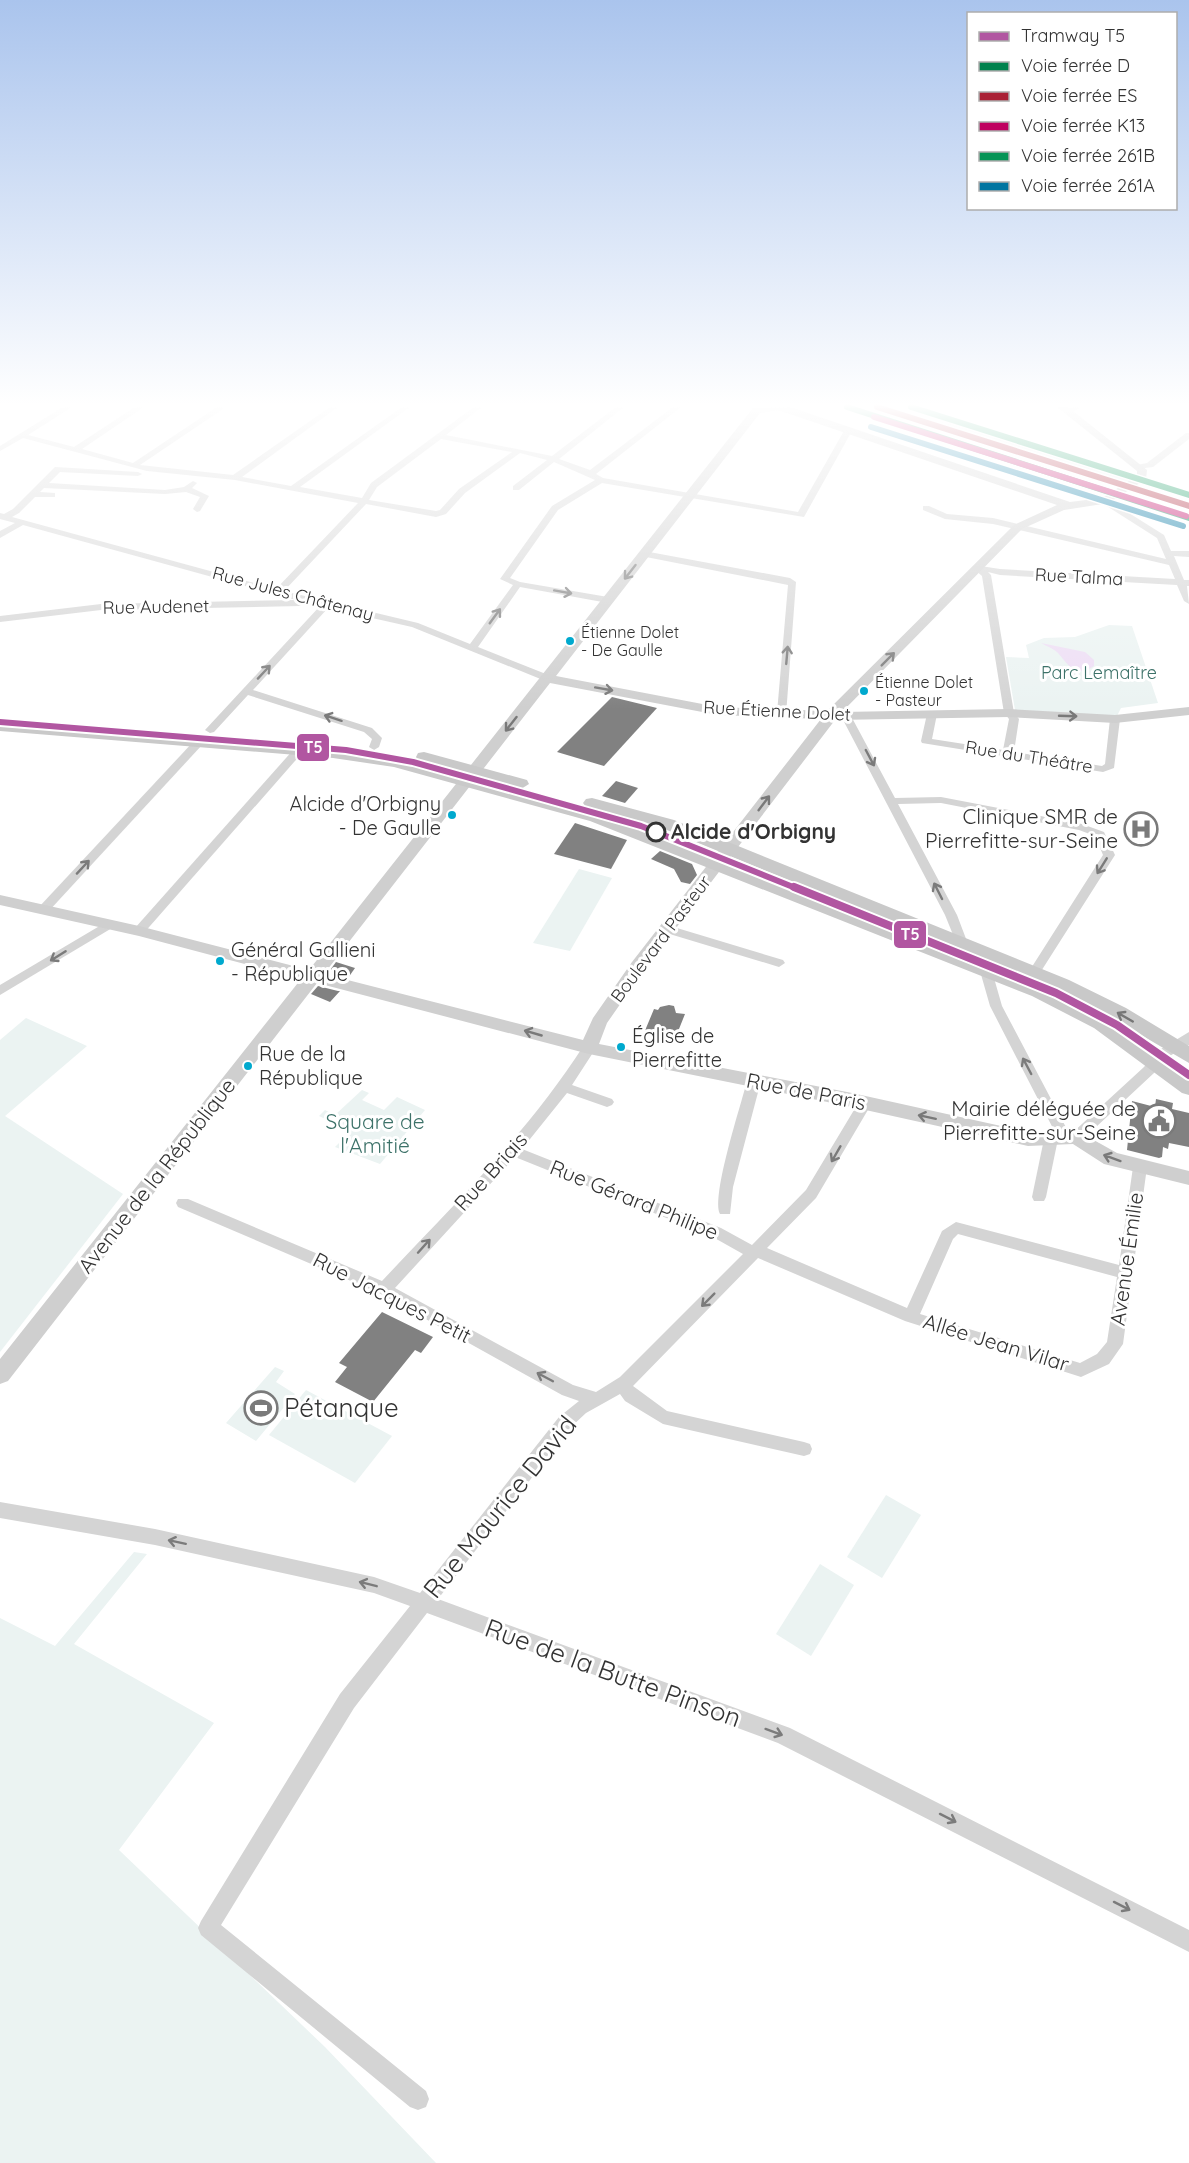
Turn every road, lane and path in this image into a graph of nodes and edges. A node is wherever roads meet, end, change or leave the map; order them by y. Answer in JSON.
{"nodes":[{"id":1,"x":358,"y":508,"type":"edge"},
{"id":2,"x":403,"y":508,"type":"edge"},
{"id":3,"x":447,"y":508,"type":"edge"},
{"id":4,"x":555,"y":508,"type":"edge"},
{"id":5,"x":681,"y":508,"type":"edge"},
{"id":6,"x":760,"y":508,"type":"edge"},
{"id":7,"x":805,"y":508,"type":"edge"},
{"id":8,"x":926,"y":508,"type":"dead end"},
{"id":9,"x":1059,"y":508,"type":"edge"},
{"id":10,"x":1116,"y":508,"type":"edge"},
{"id":11,"x":3,"y":517,"type":"edge"},
{"id":12,"x":22,"y":522,"type":"junction"},
{"id":13,"x":1017,"y":529,"type":"junction"},
{"id":14,"x":0,"y":535,"type":"edge"},
{"id":15,"x":644,"y":554,"type":"junction"},
{"id":16,"x":1189,"y":555,"type":"edge"},
{"id":17,"x":1170,"y":558,"type":"junction"},
{"id":18,"x":977,"y":567,"type":"junction"},
{"id":19,"x":1185,"y":583,"type":"edge"},
{"id":20,"x":518,"y":584,"type":"junction"},
{"id":21,"x":278,"y":592,"type":"junction"},
{"id":22,"x":608,"y":600,"type":"junction"},
{"id":23,"x":1189,"y":601,"type":"edge"},
{"id":24,"x":313,"y":602,"type":"junction"},
{"id":25,"x":326,"y":605,"type":"junction"},
{"id":26,"x":0,"y":618,"type":"edge"},
{"id":27,"x":473,"y":647,"type":"junction"},
{"id":28,"x":547,"y":678,"type":"junction"},
{"id":29,"x":247,"y":691,"type":"junction"},
{"id":30,"x":1189,"y":711,"type":"edge"},
{"id":31,"x":782,"y":713,"type":"junction"},
{"id":32,"x":1009,"y":713,"type":"junction"},
{"id":33,"x":932,"y":714,"type":"junction"},
{"id":34,"x":0,"y":715,"type":"edge"},
{"id":35,"x":831,"y":715,"type":"junction"},
{"id":36,"x":846,"y":716,"type":"junction"},
{"id":37,"x":1115,"y":719,"type":"junction"},
{"id":38,"x":0,"y":726,"type":"edge"},
{"id":39,"x":210,"y":730,"type":"junction"},
{"id":40,"x":198,"y":742,"type":"junction"},
{"id":41,"x":374,"y":747,"type":"junction"},
{"id":42,"x":298,"y":751,"type":"junction"},
{"id":43,"x":1008,"y":754,"type":"junction"},
{"id":44,"x":471,"y":776,"type":"junction"},
{"id":45,"x":893,"y":801,"type":"junction"},
{"id":46,"x":723,"y":857,"type":"junction"},
{"id":47,"x":0,"y":900,"type":"edge"},
{"id":48,"x":43,"y":910,"type":"junction"},
{"id":49,"x":108,"y":925,"type":"junction"},
{"id":50,"x":667,"y":929,"type":"junction"},
{"id":51,"x":139,"y":931,"type":"junction"},
{"id":52,"x":962,"y":945,"type":"junction"},
{"id":53,"x":779,"y":963,"type":"dead end"},
{"id":54,"x":986,"y":970,"type":"junction"},
{"id":55,"x":1034,"y":973,"type":"junction"},
{"id":56,"x":314,"y":976,"type":"junction"},
{"id":57,"x":0,"y":992,"type":"edge"},
{"id":58,"x":1184,"y":1046,"type":"edge"},
{"id":59,"x":589,"y":1048,"type":"junction"},
{"id":60,"x":1155,"y":1064,"type":"junction"},
{"id":61,"x":754,"y":1081,"type":"junction"},
{"id":62,"x":564,"y":1087,"type":"junction"},
{"id":63,"x":1189,"y":1088,"type":"edge"},
{"id":64,"x":607,"y":1102,"type":"dead end"},
{"id":65,"x":865,"y":1103,"type":"junction"},
{"id":66,"x":1064,"y":1137,"type":"junction"},
{"id":67,"x":512,"y":1150,"type":"junction"},
{"id":68,"x":1140,"y":1167,"type":"junction"},
{"id":69,"x":1189,"y":1178,"type":"edge"},
{"id":70,"x":1039,"y":1197,"type":"dead end"},
{"id":71,"x":183,"y":1203,"type":"dead end"},
{"id":72,"x":716,"y":1232,"type":"junction"},
{"id":73,"x":756,"y":1251,"type":"junction"},
{"id":74,"x":1125,"y":1273,"type":"junction"},
{"id":75,"x":384,"y":1289,"type":"junction"},
{"id":76,"x":911,"y":1317,"type":"junction"},
{"id":77,"x":1081,"y":1370,"type":"joint"},
{"id":78,"x":0,"y":1375,"type":"edge"},
{"id":79,"x":622,"y":1385,"type":"junction"},
{"id":80,"x":598,"y":1400,"type":"junction"},
{"id":81,"x":804,"y":1449,"type":"dead end"},
{"id":82,"x":0,"y":1510,"type":"edge"},
{"id":83,"x":423,"y":1603,"type":"junction"},
{"id":84,"x":1189,"y":1941,"type":"edge"},
{"id":85,"x":418,"y":2099,"type":"dead end"}],
"edges":[{"from":1,"to":21,"type":"street"},
{"from":2,"to":3,"type":"street"},
{"from":4,"to":20,"type":"street"},
{"from":5,"to":15,"type":"street","name":"Avenue de la République"},
{"from":6,"to":7,"type":"street"},
{"from":8,"to":13,"type":"street"},
{"from":9,"to":13,"type":"street","name":"Boulevard Pasteur"},
{"from":10,"to":17,"type":"street"},
{"from":11,"to":12,"type":"street","name":"Rue Jules Châtenay"},
{"from":12,"to":14,"type":"street"},
{"from":12,"to":21,"type":"street","name":"Rue Jules Châtenay"},
{"from":13,"to":17,"type":"street"},
{"from":13,"to":18,"type":"street","name":"Boulevard Pasteur"},
{"from":15,"to":22,"type":"street","name":"Avenue de la République","one_way":true},
{"from":31,"to":15,"type":"street","one_way":true},
{"from":16,"to":17,"type":"street"},
{"from":17,"to":19,"type":"street"},
{"from":18,"to":19,"type":"street","name":"Rue Talma"},
{"from":18,"to":32,"type":"street"},
{"from":35,"to":18,"type":"street","name":"Boulevard Pasteur","one_way":true},
{"from":19,"to":23,"type":"street"},
{"from":20,"to":22,"type":"street","one_way":true},
{"from":27,"to":20,"type":"street","one_way":true},
{"from":21,"to":24,"type":"street","name":"Rue Jules Châtenay"},
{"from":22,"to":28,"type":"street","name":"Avenue de la République"},
{"from":24,"to":25,"type":"street","name":"Rue Jules Châtenay"},
{"from":24,"to":26,"type":"street","name":"Rue Audenet"},
{"from":25,"to":27,"type":"street","name":"Rue Jules Châtenay"},
{"from":29,"to":25,"type":"street","one_way":true},
{"from":27,"to":28,"type":"street","name":"Rue Jules Châtenay"},
{"from":28,"to":31,"type":"street","name":"Rue Étienne Dolet","one_way":true},
{"from":28,"to":44,"type":"street","name":"Avenue de la République","one_way":true},
{"from":29,"to":39,"type":"street"},
{"from":41,"to":29,"type":"street","one_way":true},
{"from":30,"to":37,"type":"street","name":"Rue Étienne Dolet"},
{"from":31,"to":35,"type":"street","name":"Rue Étienne Dolet"},
{"from":32,"to":33,"type":"street","name":"Rue Étienne Dolet"},
{"from":32,"to":37,"type":"street","name":"Rue Étienne Dolet","one_way":true},
{"from":32,"to":43,"type":"street"},
{"from":33,"to":36,"type":"street","name":"Rue Étienne Dolet"},
{"from":33,"to":43,"type":"street","name":"Rue du Théâtre"},
{"from":34,"to":39,"type":"main road"},
{"from":35,"to":36,"type":"street","name":"Rue Étienne Dolet"},
{"from":46,"to":35,"type":"street","name":"Boulevard Pasteur","one_way":true},
{"from":36,"to":45,"type":"street","one_way":true},
{"from":37,"to":43,"type":"street","name":"Rue du Théâtre"},
{"from":38,"to":40,"type":"main road"},
{"from":39,"to":41,"type":"main road"},
{"from":40,"to":42,"type":"main road"},
{"from":48,"to":40,"type":"street","one_way":true},
{"from":41,"to":44,"type":"main road"},
{"from":42,"to":44,"type":"main road"},
{"from":42,"to":51,"type":"street"},
{"from":44,"to":46,"type":"main road"},
{"from":44,"to":56,"type":"street","name":"Avenue de la République"},
{"from":52,"to":45,"type":"street","one_way":true},
{"from":45,"to":55,"type":"street","one_way":true},
{"from":46,"to":50,"type":"street","name":"Boulevard Pasteur"},
{"from":46,"to":52,"type":"main road"},
{"from":46,"to":54,"type":"main road"},
{"from":47,"to":48,"type":"street","name":"Rue de Paris"},
{"from":48,"to":49,"type":"street","name":"Rue de Paris"},
{"from":49,"to":51,"type":"street","name":"Rue de Paris"},
{"from":49,"to":57,"type":"street","one_way":true},
{"from":50,"to":53,"type":"street"},
{"from":50,"to":59,"type":"street","name":"Boulevard Pasteur"},
{"from":51,"to":56,"type":"street","name":"Rue de Paris"},
{"from":52,"to":55,"type":"main road"},
{"from":54,"to":60,"type":"main road"},
{"from":66,"to":54,"type":"street","one_way":true},
{"from":58,"to":55,"type":"main road","one_way":true},
{"from":59,"to":56,"type":"street","name":"Rue de Paris","one_way":true},
{"from":56,"to":78,"type":"street","name":"Avenue de la République"},
{"from":58,"to":60,"type":"street"},
{"from":59,"to":61,"type":"street","name":"Rue de Paris"},
{"from":59,"to":62,"type":"street","name":"Rue Briais"},
{"from":60,"to":63,"type":"main road"},
{"from":60,"to":66,"type":"street"},
{"from":61,"to":65,"type":"street","name":"Rue de Paris"},
{"from":61,"to":72,"type":"street"},
{"from":62,"to":64,"type":"street"},
{"from":62,"to":67,"type":"street","name":"Rue Briais"},
{"from":66,"to":65,"type":"street","name":"Rue de Paris","one_way":true},
{"from":65,"to":73,"type":"street","name":"Rue Maurice David","one_way":true},
{"from":68,"to":66,"type":"street","name":"Rue de Paris","one_way":true},
{"from":66,"to":70,"type":"street"},
{"from":67,"to":72,"type":"street","name":"Rue Gérard Philipe"},
{"from":75,"to":67,"type":"street","name":"Rue Briais","one_way":true},
{"from":68,"to":69,"type":"street","name":"Rue de Paris"},
{"from":68,"to":74,"type":"street","name":"Avenue Émilie"},
{"from":71,"to":75,"type":"street","name":"Rue Jacques Petit"},
{"from":72,"to":73,"type":"street","name":"Rue Gérard Philipe"},
{"from":73,"to":76,"type":"street","name":"Allée Jean Vilar"},
{"from":73,"to":79,"type":"street","name":"Rue Maurice David","one_way":true},
{"from":74,"to":76,"type":"street","name":"Allée Jean Vilar"},
{"from":74,"to":77,"type":"street","name":"Avenue Émilie"},
{"from":80,"to":75,"type":"street","name":"Rue Jacques Petit","one_way":true},
{"from":76,"to":77,"type":"street","name":"Allée Jean Vilar"},
{"from":79,"to":80,"type":"street","name":"Rue Maurice David"},
{"from":79,"to":81,"type":"street"},
{"from":80,"to":83,"type":"street","name":"Rue Maurice David"},
{"from":83,"to":82,"type":"street","name":"Rue de la Butte Pinson","one_way":true},
{"from":83,"to":84,"type":"street","name":"Rue de la Butte Pinson","one_way":true},
{"from":83,"to":85,"type":"street","name":"Rue Maurice David"}]}
